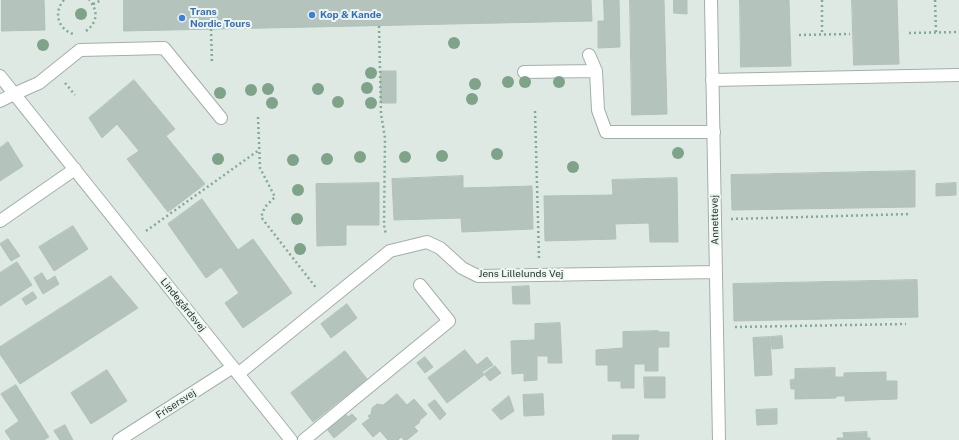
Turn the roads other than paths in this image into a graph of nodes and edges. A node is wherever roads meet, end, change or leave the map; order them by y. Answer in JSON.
{"nodes":[{"id":1,"x":711,"y":0,"type":"edge"},
{"id":2,"x":589,"y":55,"type":"dead end"},
{"id":3,"x":596,"y":71,"type":"junction"},
{"id":4,"x":524,"y":72,"type":"dead end"},
{"id":5,"x":959,"y":75,"type":"edge"},
{"id":6,"x":0,"y":76,"type":"edge"},
{"id":7,"x":712,"y":80,"type":"junction"},
{"id":8,"x":14,"y":94,"type":"junction"},
{"id":9,"x":0,"y":101,"type":"edge"},
{"id":10,"x":221,"y":118,"type":"dead end"},
{"id":11,"x":714,"y":132,"type":"junction"},
{"id":12,"x":75,"y":170,"type":"junction"},
{"id":13,"x":0,"y":221,"type":"edge"},
{"id":14,"x":716,"y":272,"type":"junction"},
{"id":15,"x":420,"y":285,"type":"dead end"},
{"id":16,"x":236,"y":371,"type":"junction"},
{"id":17,"x":119,"y":440,"type":"edge"},
{"id":18,"x":291,"y":440,"type":"edge"},
{"id":19,"x":304,"y":440,"type":"edge"},
{"id":20,"x":719,"y":440,"type":"edge"}],
"edges":[{"from":1,"to":7,"type":"street","name":"Annettevej"},
{"from":2,"to":3,"type":"street"},
{"from":3,"to":4,"type":"street"},
{"from":3,"to":11,"type":"street"},
{"from":5,"to":7,"type":"street"},
{"from":6,"to":8,"type":"street","name":"Lindegårdsvej"},
{"from":7,"to":11,"type":"street","name":"Annettevej"},
{"from":8,"to":9,"type":"street"},
{"from":8,"to":10,"type":"street"},
{"from":8,"to":12,"type":"street","name":"Lindegårdsvej"},
{"from":11,"to":14,"type":"street","name":"Annettevej"},
{"from":12,"to":13,"type":"street"},
{"from":12,"to":16,"type":"street","name":"Lindegårdsvej"},
{"from":14,"to":16,"type":"street","name":"Jens Lillelunds Vej"},
{"from":14,"to":20,"type":"street","name":"Annettevej"},
{"from":15,"to":19,"type":"street"},
{"from":16,"to":17,"type":"street","name":"Frisersvej"},
{"from":16,"to":18,"type":"street","name":"Lindegårdsvej"}]}
